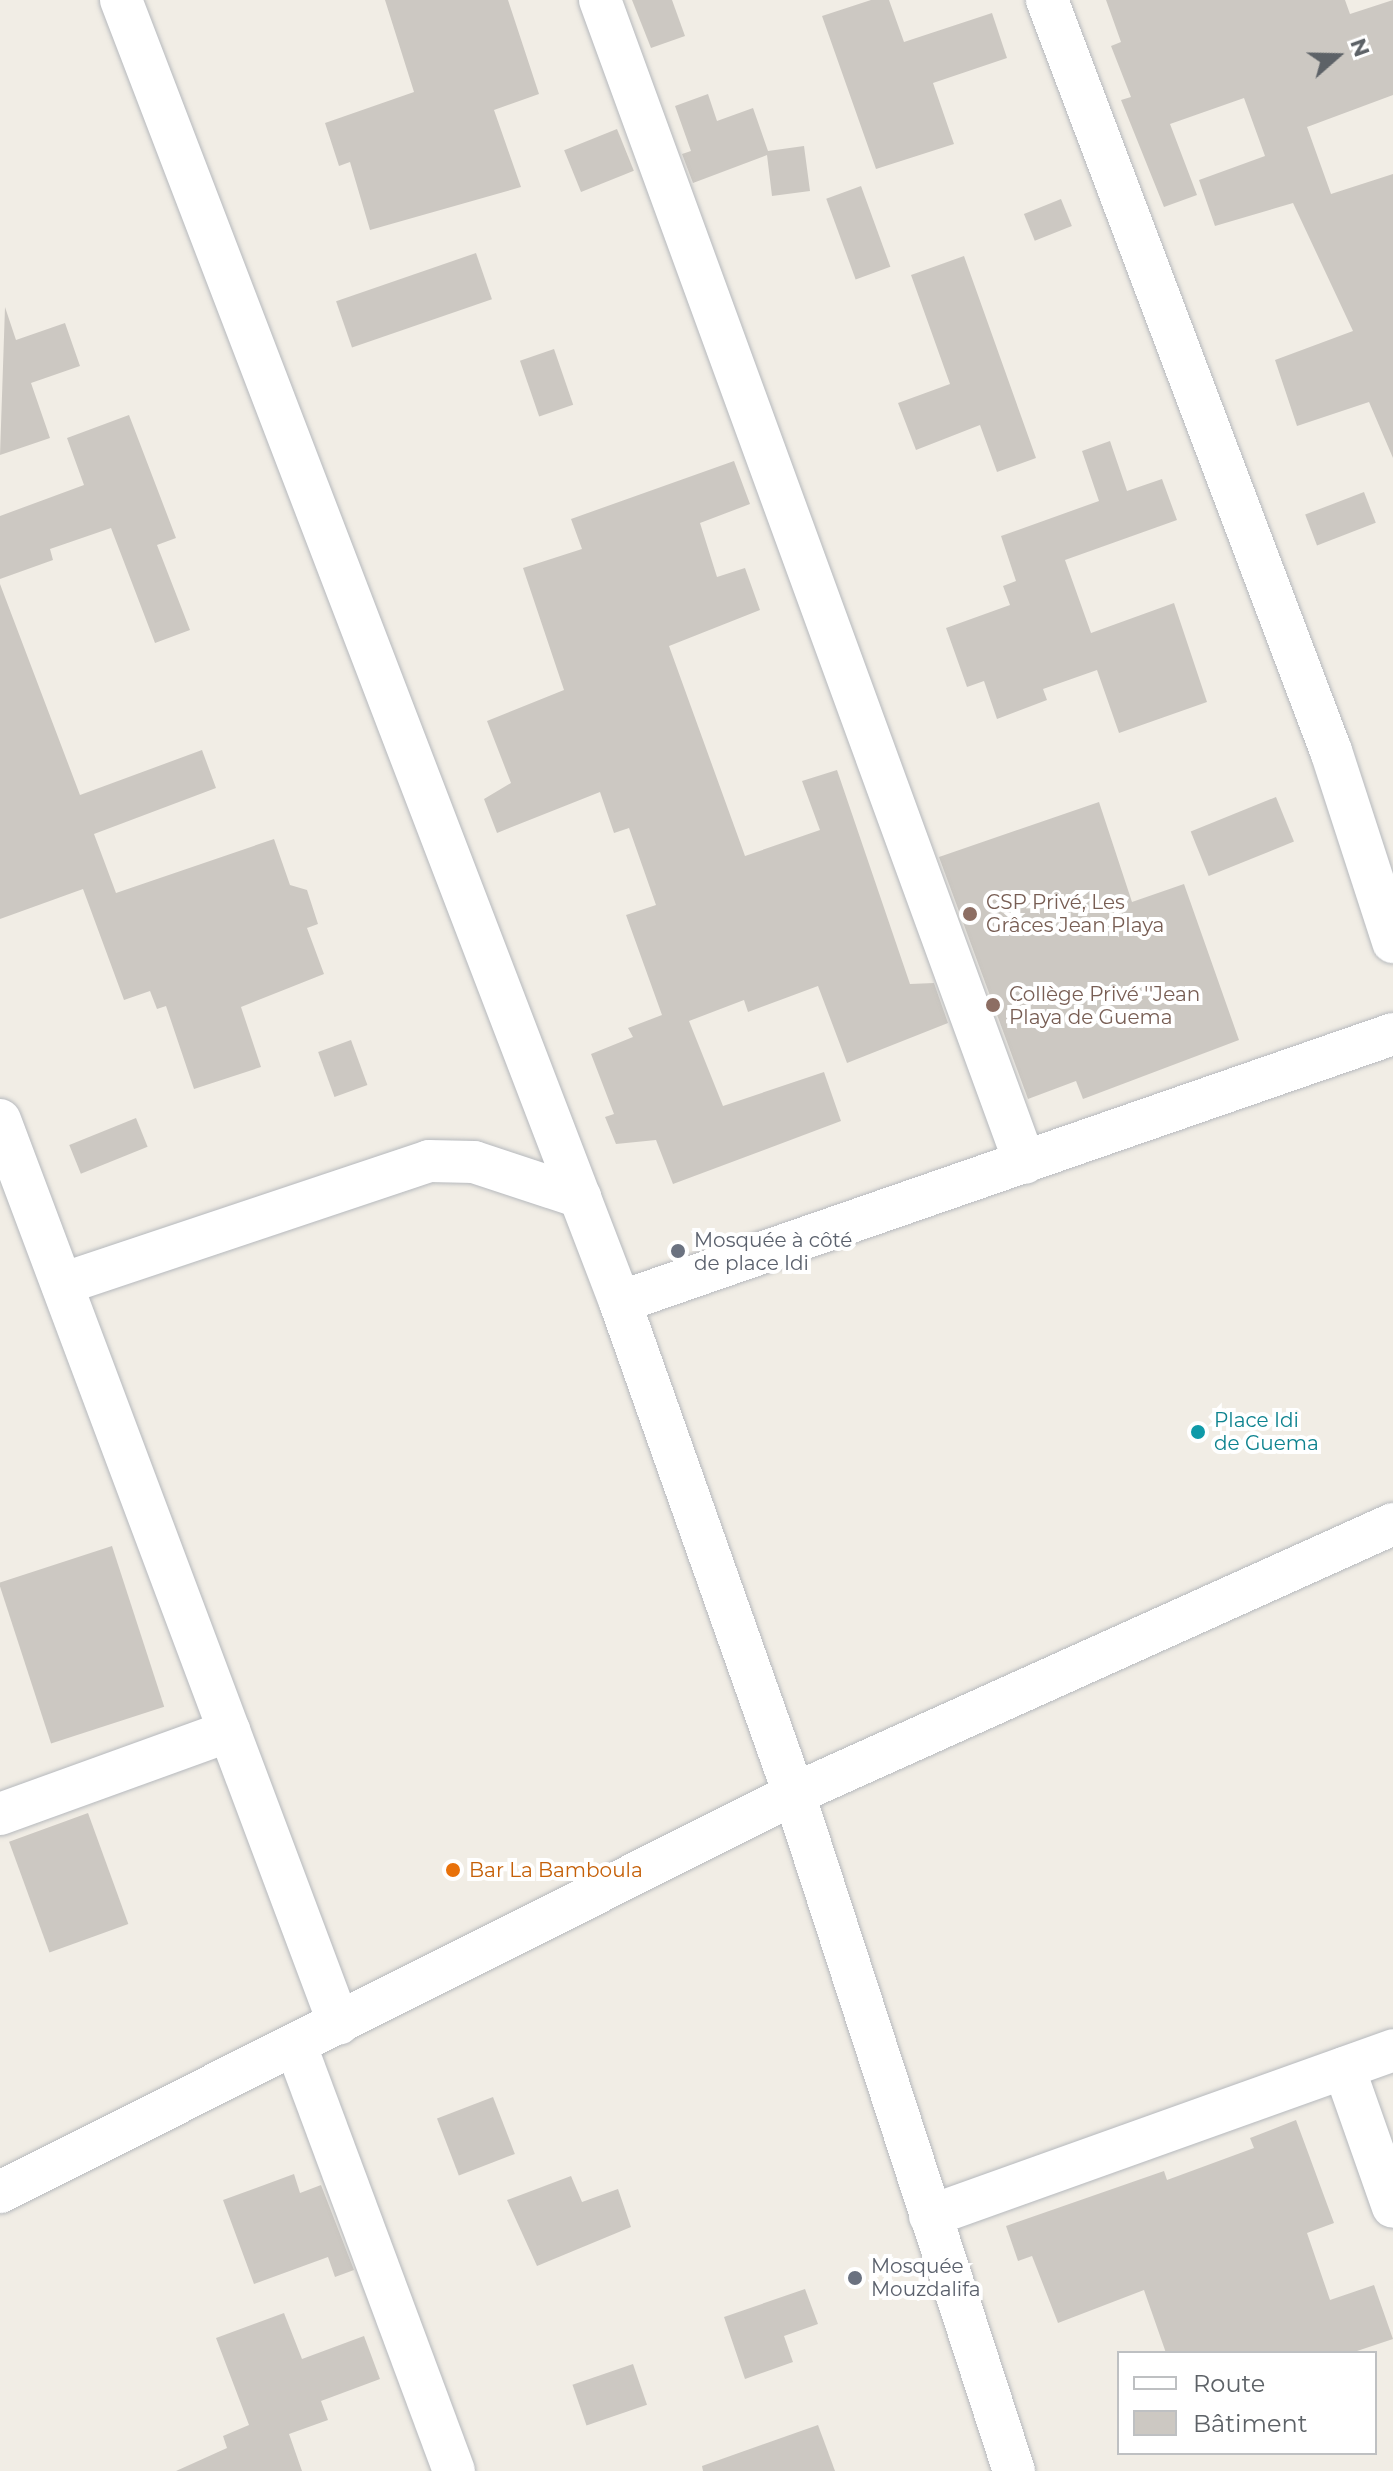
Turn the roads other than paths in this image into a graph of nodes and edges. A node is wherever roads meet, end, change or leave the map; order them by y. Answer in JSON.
{"nodes":[{"id":1,"x":121,"y":0,"type":"edge"},
{"id":2,"x":600,"y":0,"type":"edge"},
{"id":3,"x":1047,"y":0,"type":"edge"},
{"id":4,"x":1393,"y":942,"type":"edge"},
{"id":5,"x":1393,"y":1034,"type":"edge"},
{"id":6,"x":0,"y":1120,"type":"edge"},
{"id":7,"x":1025,"y":1163,"type":"junction"},
{"id":8,"x":580,"y":1197,"type":"junction"},
{"id":9,"x":62,"y":1284,"type":"junction"},
{"id":10,"x":620,"y":1302,"type":"junction"},
{"id":11,"x":1393,"y":1524,"type":"edge"},
{"id":12,"x":229,"y":1731,"type":"junction"},
{"id":13,"x":794,"y":1794,"type":"junction"},
{"id":14,"x":0,"y":1814,"type":"edge"},
{"id":15,"x":339,"y":2024,"type":"junction"},
{"id":16,"x":296,"y":2046,"type":"junction"},
{"id":17,"x":1393,"y":2050,"type":"edge"},
{"id":18,"x":1344,"y":2068,"type":"junction"},
{"id":19,"x":0,"y":2192,"type":"edge"},
{"id":20,"x":1393,"y":2207,"type":"edge"},
{"id":21,"x":930,"y":2216,"type":"junction"},
{"id":22,"x":454,"y":2471,"type":"edge"},
{"id":23,"x":1014,"y":2471,"type":"edge"}],
"edges":[{"from":1,"to":8,"type":"street"},
{"from":2,"to":7,"type":"street"},
{"from":3,"to":4,"type":"street"},
{"from":5,"to":7,"type":"street"},
{"from":6,"to":9,"type":"street"},
{"from":7,"to":10,"type":"street"},
{"from":8,"to":9,"type":"street"},
{"from":8,"to":10,"type":"street"},
{"from":9,"to":12,"type":"street"},
{"from":10,"to":13,"type":"street"},
{"from":11,"to":13,"type":"street"},
{"from":12,"to":14,"type":"street"},
{"from":12,"to":15,"type":"street"},
{"from":13,"to":15,"type":"street"},
{"from":13,"to":21,"type":"street"},
{"from":15,"to":16,"type":"street"},
{"from":16,"to":19,"type":"street"},
{"from":16,"to":22,"type":"street"},
{"from":17,"to":18,"type":"street"},
{"from":18,"to":20,"type":"street"},
{"from":18,"to":21,"type":"street"},
{"from":21,"to":23,"type":"street"}]}
